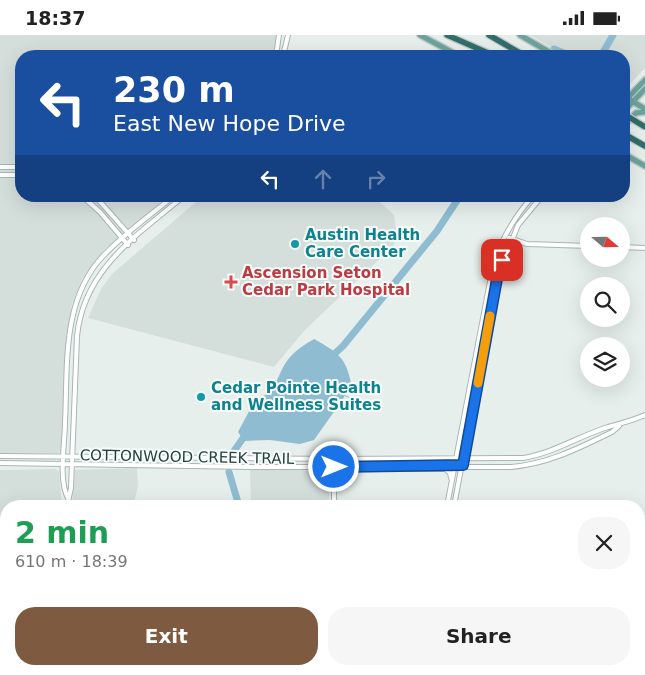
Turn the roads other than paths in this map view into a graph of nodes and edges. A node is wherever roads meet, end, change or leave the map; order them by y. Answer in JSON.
{"nodes":[{"id":1,"x":279,"y":35,"type":"edge"},
{"id":2,"x":288,"y":35,"type":"edge"},
{"id":3,"x":420,"y":35,"type":"edge"},
{"id":4,"x":447,"y":35,"type":"edge"},
{"id":5,"x":457,"y":35,"type":"edge"},
{"id":6,"x":489,"y":35,"type":"edge"},
{"id":7,"x":520,"y":35,"type":"edge"},
{"id":8,"x":277,"y":50,"type":"edge"},
{"id":9,"x":284,"y":50,"type":"edge"},
{"id":10,"x":448,"y":50,"type":"edge"},
{"id":11,"x":479,"y":50,"type":"edge"},
{"id":12,"x":482,"y":50,"type":"edge"},
{"id":13,"x":515,"y":50,"type":"edge"},
{"id":14,"x":546,"y":50,"type":"edge"},
{"id":15,"x":645,"y":80,"type":"edge"},
{"id":16,"x":645,"y":89,"type":"edge"},
{"id":17,"x":630,"y":96,"type":"edge"},
{"id":18,"x":630,"y":97,"type":"edge"},
{"id":19,"x":630,"y":101,"type":"edge"},
{"id":20,"x":645,"y":111,"type":"edge"},
{"id":21,"x":630,"y":117,"type":"edge"},
{"id":22,"x":630,"y":119,"type":"edge"},
{"id":23,"x":645,"y":127,"type":"edge"},
{"id":24,"x":630,"y":137,"type":"edge"},
{"id":25,"x":645,"y":146,"type":"edge"},
{"id":26,"x":630,"y":158,"type":"edge"},
{"id":27,"x":0,"y":167,"type":"edge"},
{"id":28,"x":15,"y":167,"type":"edge"},
{"id":29,"x":645,"y":167,"type":"edge"},
{"id":30,"x":0,"y":175,"type":"edge"},
{"id":31,"x":15,"y":175,"type":"edge"},
{"id":32,"x":89,"y":202,"type":"edge"},
{"id":33,"x":100,"y":202,"type":"edge"},
{"id":34,"x":167,"y":202,"type":"edge"},
{"id":35,"x":177,"y":202,"type":"edge"},
{"id":36,"x":529,"y":202,"type":"edge"},
{"id":37,"x":537,"y":202,"type":"edge"},
{"id":38,"x":128,"y":233,"type":"junction"},
{"id":39,"x":504,"y":237,"type":"junction"},
{"id":40,"x":122,"y":238,"type":"junction"},
{"id":41,"x":511,"y":239,"type":"junction"},
{"id":42,"x":134,"y":240,"type":"junction"},
{"id":43,"x":128,"y":245,"type":"junction"},
{"id":44,"x":580,"y":246,"type":"edge"},
{"id":45,"x":630,"y":247,"type":"edge"},
{"id":46,"x":645,"y":248,"type":"edge"},
{"id":47,"x":478,"y":343,"type":"junction"},
{"id":48,"x":484,"y":347,"type":"junction"},
{"id":49,"x":68,"y":352,"type":"junction"},
{"id":50,"x":76,"y":352,"type":"junction"},
{"id":51,"x":645,"y":415,"type":"edge"},
{"id":52,"x":619,"y":426,"type":"junction"},
{"id":53,"x":550,"y":452,"type":"junction"},
{"id":54,"x":0,"y":456,"type":"edge"},
{"id":55,"x":64,"y":456,"type":"junction"},
{"id":56,"x":72,"y":456,"type":"junction"},
{"id":57,"x":456,"y":458,"type":"junction"},
{"id":58,"x":464,"y":458,"type":"junction"},
{"id":59,"x":334,"y":459,"type":"junction"},
{"id":60,"x":553,"y":459,"type":"junction"},
{"id":61,"x":0,"y":463,"type":"edge"},
{"id":62,"x":64,"y":464,"type":"junction"},
{"id":63,"x":72,"y":464,"type":"junction"},
{"id":64,"x":395,"y":465,"type":"junction"},
{"id":65,"x":455,"y":465,"type":"junction"},
{"id":66,"x":463,"y":465,"type":"junction"},
{"id":67,"x":334,"y":467,"type":"junction"},
{"id":68,"x":452,"y":480,"type":"junction"},
{"id":69,"x":68,"y":498,"type":"joint"},
{"id":70,"x":334,"y":500,"type":"edge"},
{"id":71,"x":448,"y":500,"type":"edge"},
{"id":72,"x":455,"y":500,"type":"edge"}],
"edges":[{"from":1,"to":8,"type":"street"},
{"from":2,"to":9,"type":"street"},
{"from":3,"to":10,"type":"main road"},
{"from":4,"to":11,"type":"highway"},
{"from":5,"to":12,"type":"highway"},
{"from":6,"to":13,"type":"highway"},
{"from":7,"to":14,"type":"main road"},
{"from":15,"to":17,"type":"main road"},
{"from":16,"to":18,"type":"main road"},
{"from":19,"to":20,"type":"main road"},
{"from":20,"to":22,"type":"main road"},
{"from":21,"to":23,"type":"highway","bridge":true},
{"from":24,"to":25,"type":"highway"},
{"from":26,"to":29,"type":"main road"},
{"from":27,"to":28,"type":"street"},
{"from":30,"to":31,"type":"street"},
{"from":32,"to":40,"type":"street"},
{"from":33,"to":38,"type":"street"},
{"from":34,"to":38,"type":"street"},
{"from":35,"to":42,"type":"street"},
{"from":36,"to":39,"type":"street"},
{"from":37,"to":41,"type":"street"},
{"from":38,"to":40,"type":"street"},
{"from":38,"to":42,"type":"street"},
{"from":39,"to":41,"type":"street"},
{"from":39,"to":47,"type":"street"},
{"from":40,"to":43,"type":"street"},
{"from":40,"to":49,"type":"street"},
{"from":41,"to":44,"type":"street"},
{"from":41,"to":48,"type":"street"},
{"from":42,"to":43,"type":"street"},
{"from":43,"to":50,"type":"street"},
{"from":45,"to":46,"type":"street"},
{"from":47,"to":48,"type":"street"},
{"from":47,"to":57,"type":"street"},
{"from":48,"to":58,"type":"street"},
{"from":49,"to":50,"type":"street"},
{"from":49,"to":55,"type":"street"},
{"from":50,"to":56,"type":"street"},
{"from":51,"to":52,"type":"street"},
{"from":52,"to":53,"type":"street","name":"COTTONWOOD CREEK TRAIL"},
{"from":52,"to":60,"type":"street","name":"COTTONWOOD CREEK TRAIL"},
{"from":53,"to":58,"type":"street","name":"COTTONWOOD CREEK TRAIL"},
{"from":53,"to":60,"type":"street"},
{"from":54,"to":55,"type":"street","name":"COTTONWOOD CREEK TRAIL"},
{"from":55,"to":56,"type":"street","name":"COTTONWOOD CREEK TRAIL"},
{"from":55,"to":62,"type":"street"},
{"from":56,"to":59,"type":"street","name":"COTTONWOOD CREEK TRAIL"},
{"from":56,"to":63,"type":"street"},
{"from":57,"to":58,"type":"street","name":"COTTONWOOD CREEK TRAIL"},
{"from":57,"to":59,"type":"street","name":"COTTONWOOD CREEK TRAIL"},
{"from":57,"to":65,"type":"street"},
{"from":58,"to":66,"type":"street"},
{"from":59,"to":67,"type":"street"},
{"from":60,"to":66,"type":"street","name":"COTTONWOOD CREEK TRAIL"},
{"from":61,"to":62,"type":"street","name":"COTTONWOOD CREEK TRAIL"},
{"from":62,"to":63,"type":"street","name":"COTTONWOOD CREEK TRAIL"},
{"from":62,"to":69,"type":"street"},
{"from":63,"to":67,"type":"street","name":"COTTONWOOD CREEK TRAIL"},
{"from":63,"to":69,"type":"street"},
{"from":64,"to":65,"type":"street","name":"COTTONWOOD CREEK TRAIL"},
{"from":64,"to":67,"type":"street","name":"COTTONWOOD CREEK TRAIL"},
{"from":64,"to":68,"type":"street"},
{"from":65,"to":66,"type":"street","name":"COTTONWOOD CREEK TRAIL"},
{"from":65,"to":68,"type":"street"},
{"from":66,"to":72,"type":"street"},
{"from":67,"to":70,"type":"street"},
{"from":68,"to":71,"type":"street"}]}
